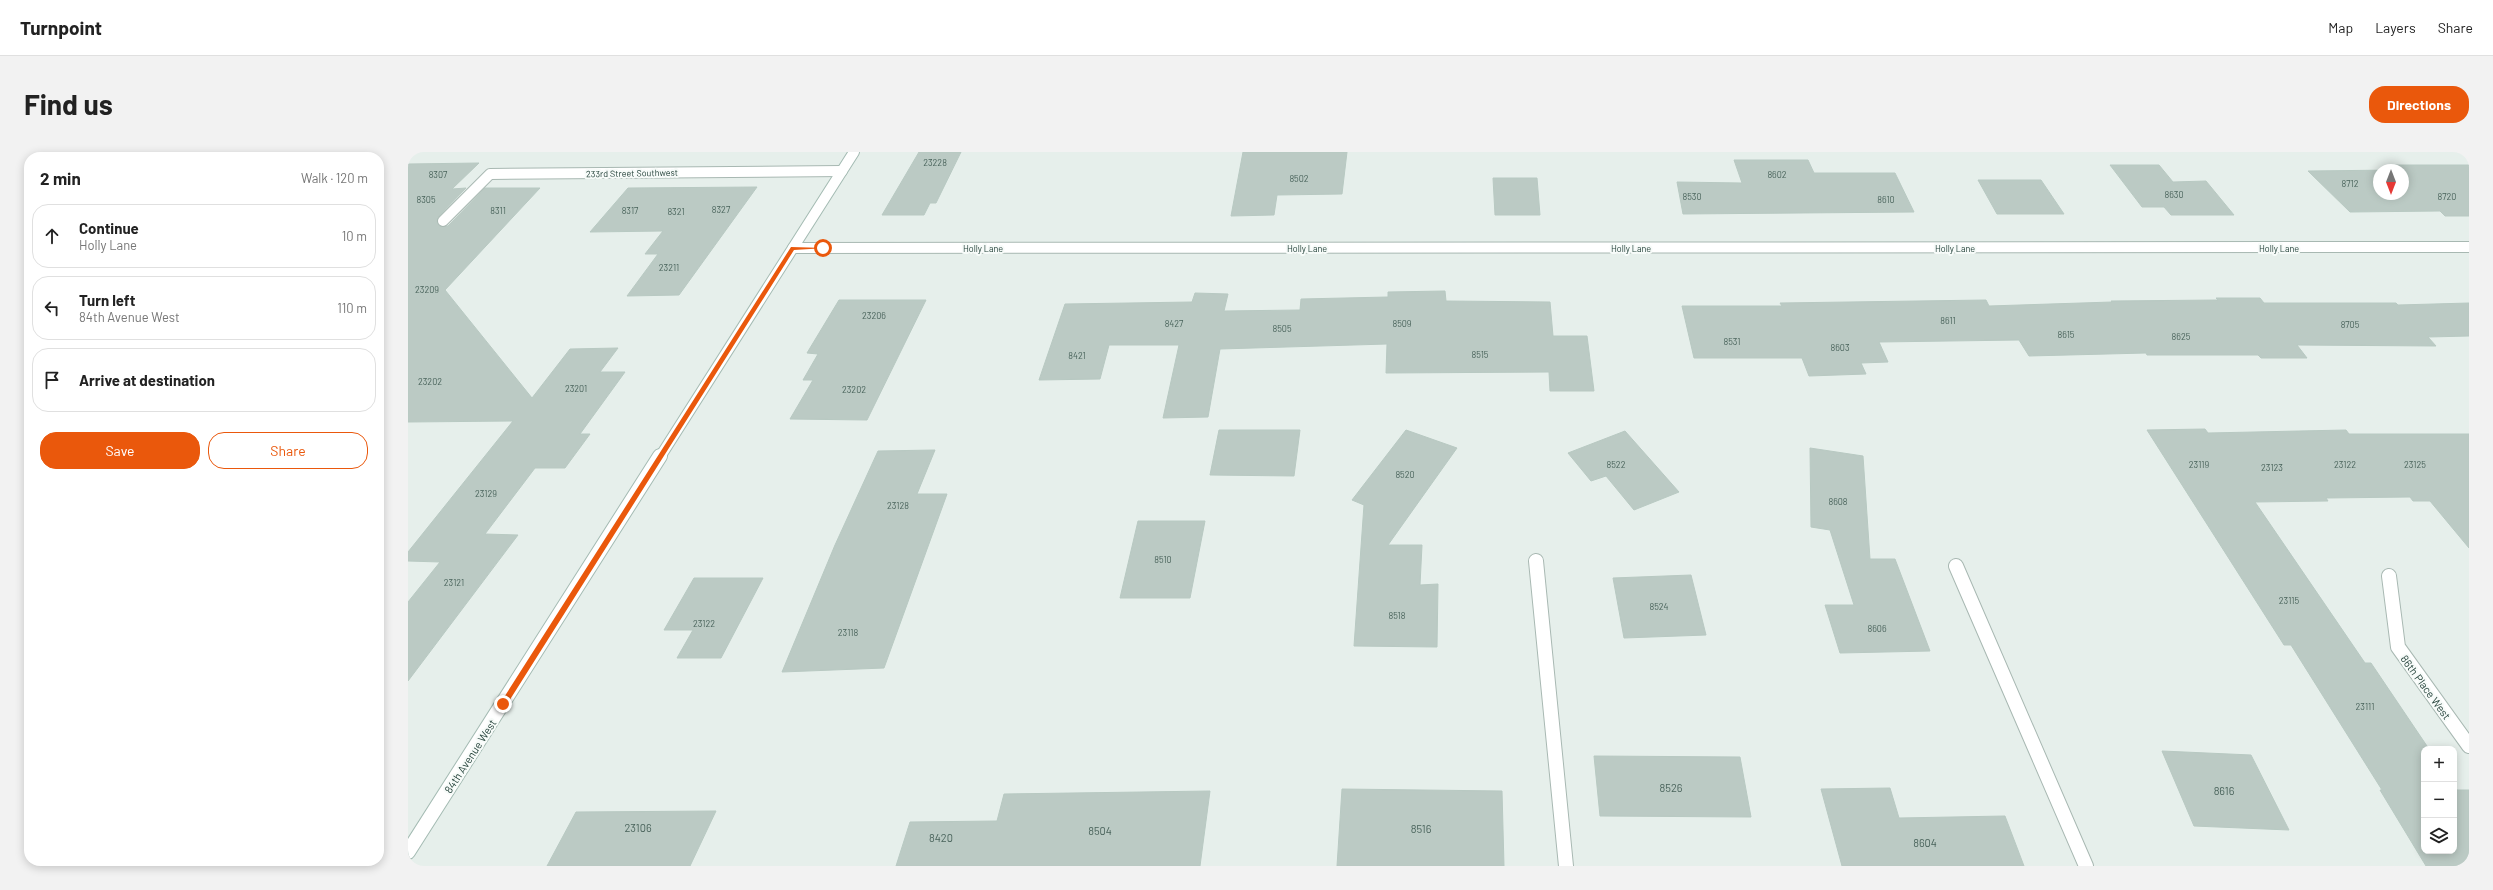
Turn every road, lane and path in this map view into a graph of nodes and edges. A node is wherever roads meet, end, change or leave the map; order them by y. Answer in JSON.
{"nodes":[{"id":1,"x":854,"y":152,"type":"edge"},
{"id":2,"x":842,"y":171,"type":"junction"},
{"id":3,"x":443,"y":221,"type":"dead end"},
{"id":4,"x":793,"y":248,"type":"junction"},
{"id":5,"x":2469,"y":248,"type":"edge"},
{"id":6,"x":1536,"y":561,"type":"dead end"},
{"id":7,"x":1956,"y":566,"type":"dead end"},
{"id":8,"x":2389,"y":576,"type":"dead end"},
{"id":9,"x":2469,"y":746,"type":"edge"},
{"id":10,"x":408,"y":852,"type":"edge"},
{"id":11,"x":1566,"y":866,"type":"edge"},
{"id":12,"x":2086,"y":866,"type":"edge"}],
"edges":[{"from":1,"to":2,"type":"street","name":"84th Avenue West"},
{"from":2,"to":3,"type":"street","name":"233rd Street Southwest"},
{"from":2,"to":4,"type":"street","name":"84th Avenue West"},
{"from":4,"to":5,"type":"street","name":"Holly Lane"},
{"from":4,"to":10,"type":"street","name":"84th Avenue West"},
{"from":6,"to":11,"type":"street"},
{"from":7,"to":12,"type":"street"},
{"from":8,"to":9,"type":"street","name":"86th Place West"}]}
